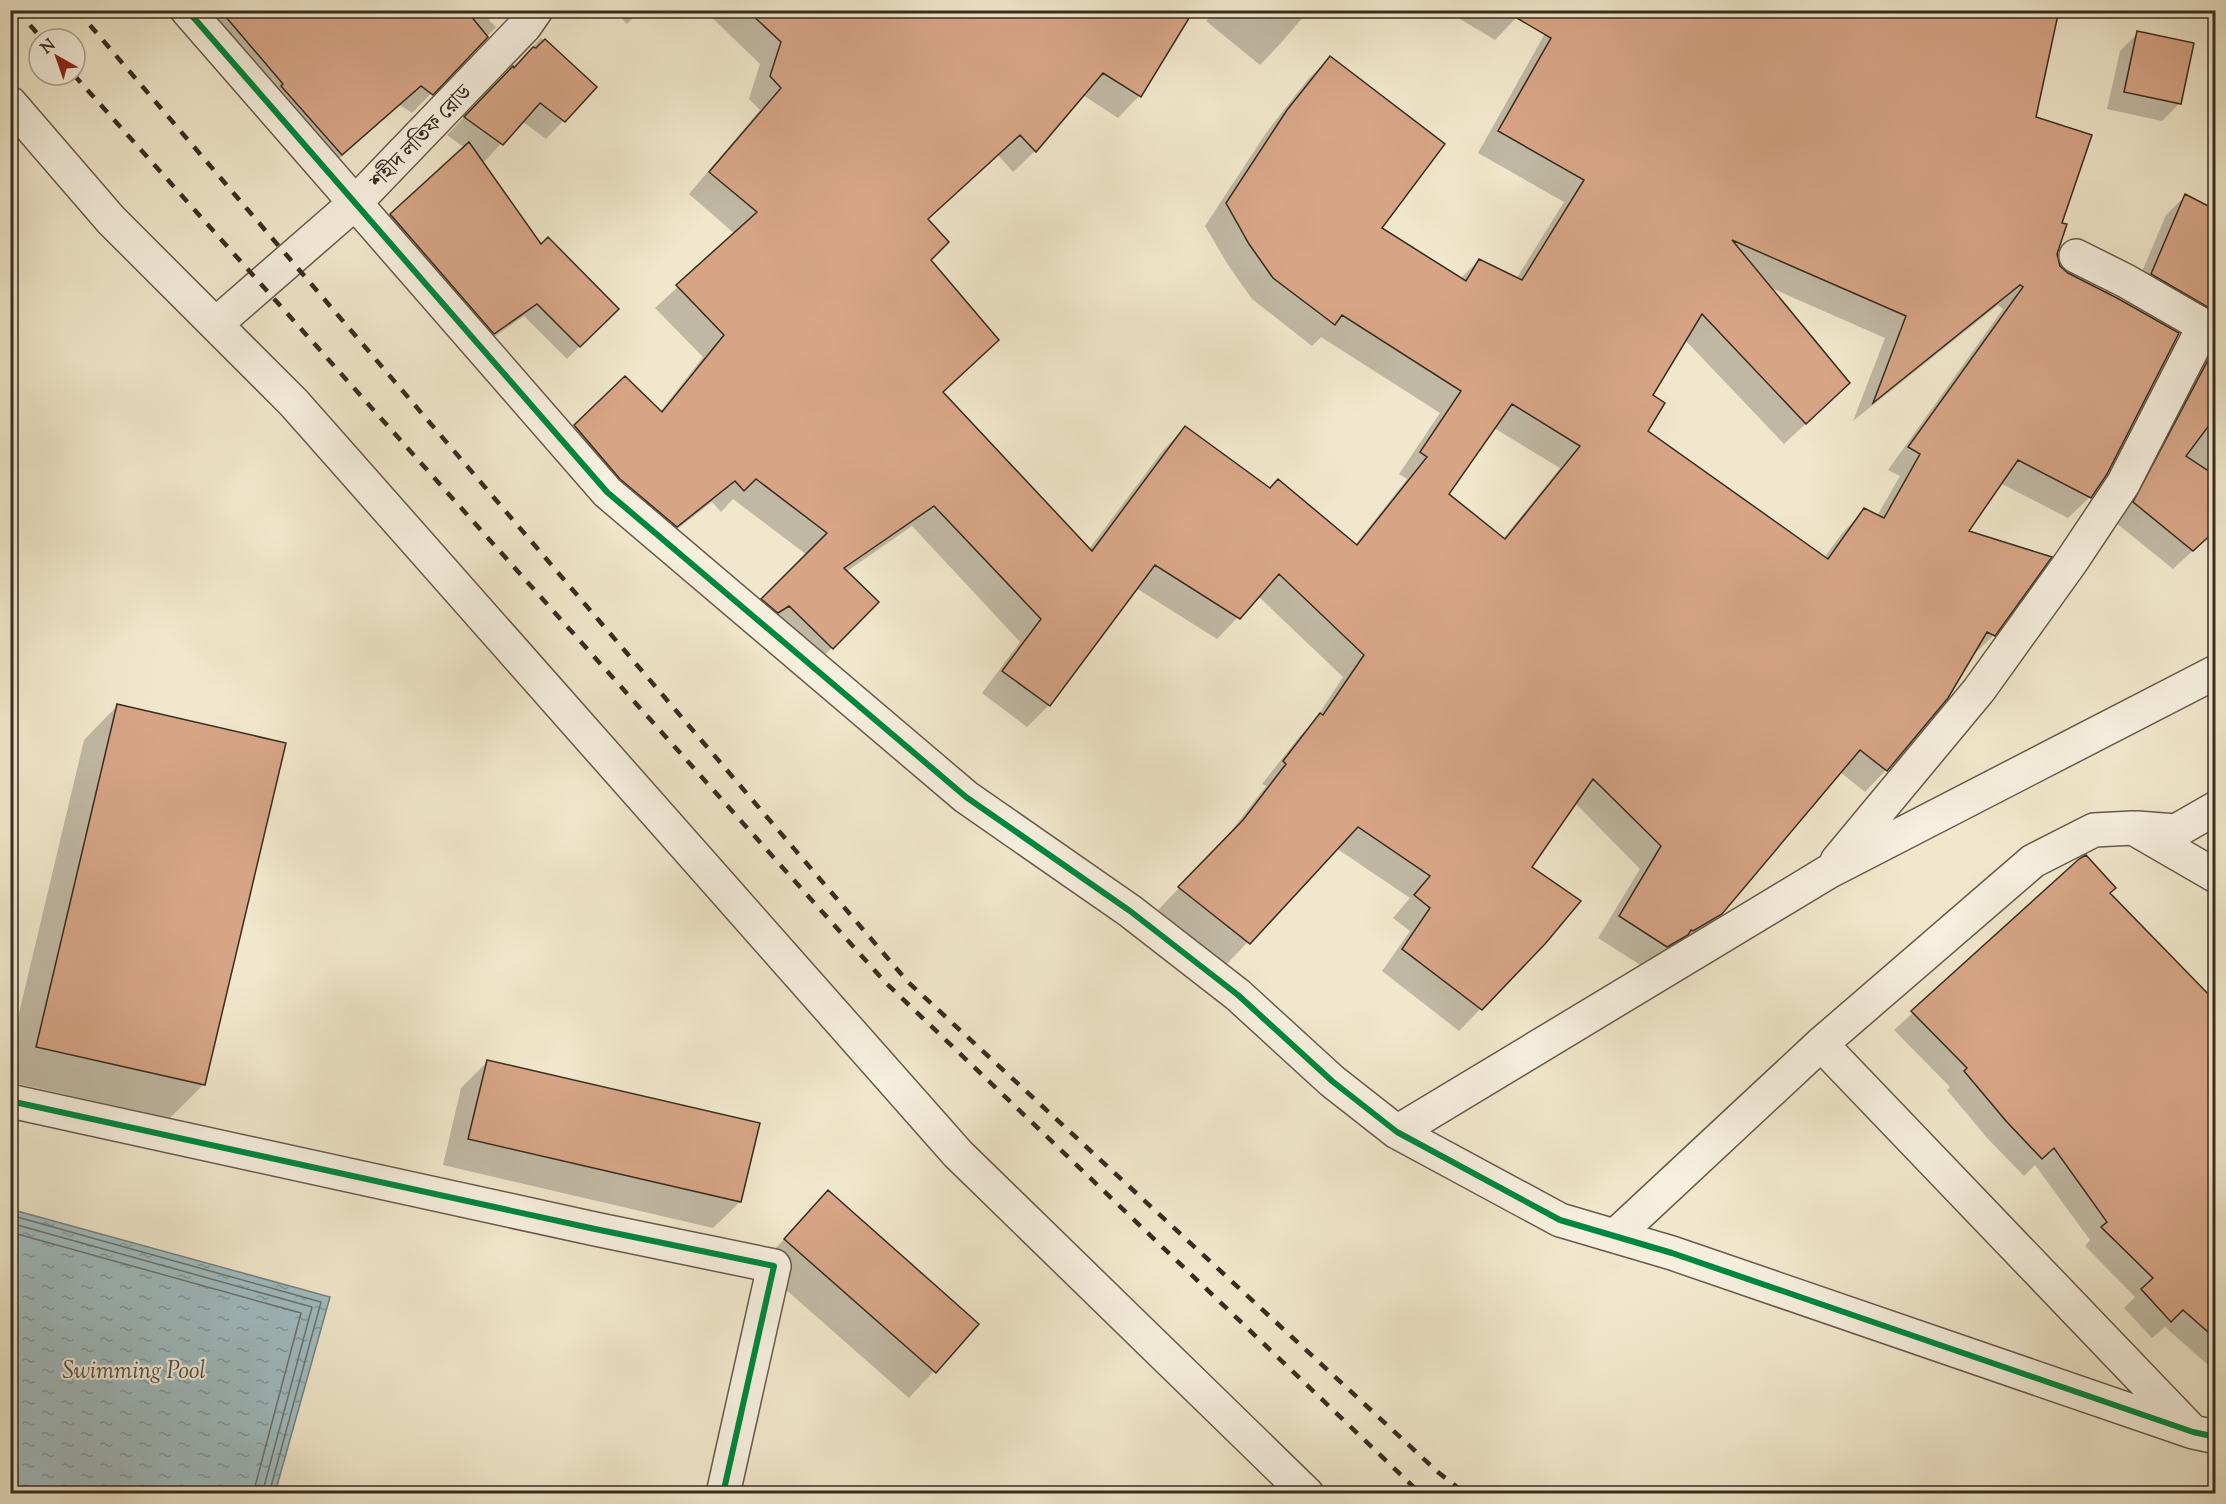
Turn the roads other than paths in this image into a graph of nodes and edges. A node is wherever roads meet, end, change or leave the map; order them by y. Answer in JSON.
{"nodes":[{"id":1,"x":187,"y":10,"type":"edge"},
{"id":2,"x":536,"y":10,"type":"edge"},
{"id":3,"x":10,"y":103,"type":"edge"},
{"id":4,"x":355,"y":204,"type":"junction"},
{"id":5,"x":2076,"y":256,"type":"dead end"},
{"id":6,"x":216,"y":324,"type":"junction"},
{"id":7,"x":2216,"y":672,"type":"edge"},
{"id":8,"x":2216,"y":808,"type":"edge"},
{"id":9,"x":2133,"y":828,"type":"junction"},
{"id":10,"x":1828,"y":872,"type":"junction"},
{"id":11,"x":2216,"y":876,"type":"edge"},
{"id":12,"x":1821,"y":1044,"type":"junction"},
{"id":13,"x":10,"y":1101,"type":"edge"},
{"id":14,"x":1397,"y":1132,"type":"junction"},
{"id":15,"x":1615,"y":1236,"type":"junction"},
{"id":16,"x":2204,"y":1434,"type":"edge"},
{"id":17,"x":723,"y":1494,"type":"edge"},
{"id":18,"x":1307,"y":1494,"type":"edge"}],
"edges":[{"from":1,"to":4,"type":"street"},
{"from":2,"to":4,"type":"street","name":"শহীদ লতিফ রোড"},
{"from":3,"to":6,"type":"street"},
{"from":4,"to":6,"type":"street","name":"শহীদ লতিফ রোড"},
{"from":4,"to":14,"type":"street"},
{"from":5,"to":10,"type":"street"},
{"from":6,"to":18,"type":"street"},
{"from":7,"to":10,"type":"street"},
{"from":8,"to":9,"type":"street"},
{"from":9,"to":11,"type":"street"},
{"from":9,"to":12,"type":"street"},
{"from":10,"to":14,"type":"street"},
{"from":12,"to":15,"type":"street"},
{"from":12,"to":16,"type":"street"},
{"from":13,"to":17,"type":"street"},
{"from":14,"to":15,"type":"street"},
{"from":15,"to":16,"type":"street"}]}
